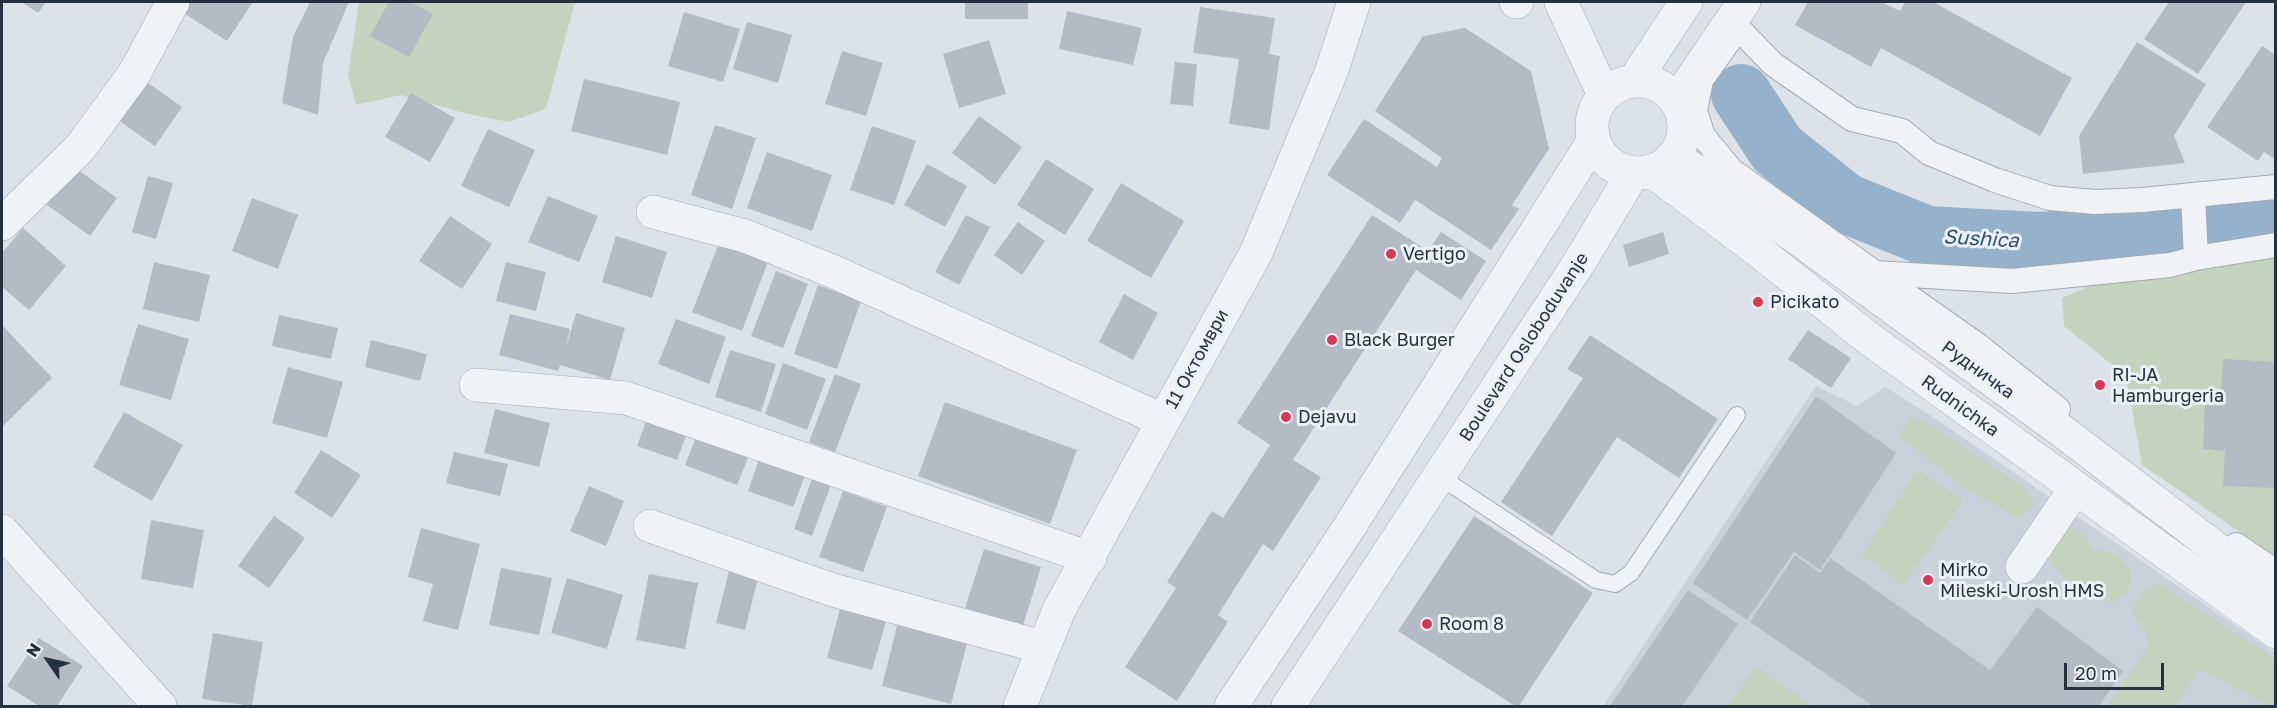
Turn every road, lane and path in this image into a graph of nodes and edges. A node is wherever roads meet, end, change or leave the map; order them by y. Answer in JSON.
{"nodes":[{"id":1,"x":173,"y":2,"type":"edge"},
{"id":2,"x":1354,"y":2,"type":"edge"},
{"id":3,"x":1561,"y":2,"type":"edge"},
{"id":4,"x":1686,"y":2,"type":"edge"},
{"id":5,"x":1744,"y":2,"type":"edge"},
{"id":6,"x":1609,"y":102,"type":"junction"},
{"id":7,"x":1676,"y":102,"type":"junction"},
{"id":8,"x":1653,"y":166,"type":"junction"},
{"id":9,"x":2276,"y":187,"type":"edge"},
{"id":10,"x":2193,"y":196,"type":"junction"},
{"id":11,"x":654,"y":212,"type":"dead end"},
{"id":12,"x":2,"y":224,"type":"edge"},
{"id":13,"x":2276,"y":245,"type":"edge"},
{"id":14,"x":2196,"y":256,"type":"junction"},
{"id":15,"x":1875,"y":273,"type":"junction"},
{"id":16,"x":476,"y":386,"type":"dead end"},
{"id":17,"x":1737,"y":415,"type":"dead end"},
{"id":18,"x":1162,"y":420,"type":"junction"},
{"id":19,"x":1440,"y":477,"type":"junction"},
{"id":20,"x":2075,"y":489,"type":"junction"},
{"id":21,"x":650,"y":526,"type":"dead end"},
{"id":22,"x":2,"y":531,"type":"edge"},
{"id":23,"x":1090,"y":558,"type":"junction"},
{"id":24,"x":2022,"y":567,"type":"dead end"},
{"id":25,"x":2276,"y":572,"type":"edge"},
{"id":26,"x":2276,"y":594,"type":"edge"},
{"id":27,"x":2276,"y":632,"type":"edge"},
{"id":28,"x":1042,"y":647,"type":"junction"},
{"id":29,"x":160,"y":706,"type":"edge"},
{"id":30,"x":1020,"y":706,"type":"edge"},
{"id":31,"x":1231,"y":706,"type":"edge"},
{"id":32,"x":1288,"y":706,"type":"edge"}],
"edges":[{"from":1,"to":12,"type":"street"},
{"from":2,"to":18,"type":"street","name":"11 Октомври"},
{"from":3,"to":6,"type":"street","name":"Rudnichka"},
{"from":4,"to":6,"type":"street"},
{"from":5,"to":7,"type":"street"},
{"from":6,"to":7,"type":"street"},
{"from":6,"to":8,"type":"street","name":"Rudnichka"},
{"from":6,"to":31,"type":"street"},
{"from":7,"to":8,"type":"street","name":"Boulevard Osloboduvanje"},
{"from":8,"to":19,"type":"street","name":"Boulevard Osloboduvanje"},
{"from":8,"to":20,"type":"street","name":"Rudnichka"},
{"from":8,"to":26,"type":"street","name":"Рудничка"},
{"from":9,"to":10,"type":"street"},
{"from":10,"to":14,"type":"street"},
{"from":10,"to":15,"type":"street"},
{"from":11,"to":18,"type":"street"},
{"from":13,"to":14,"type":"street"},
{"from":14,"to":15,"type":"street"},
{"from":15,"to":25,"type":"street"},
{"from":16,"to":23,"type":"street"},
{"from":17,"to":19,"type":"lane"},
{"from":18,"to":23,"type":"street","name":"11 Октомври"},
{"from":19,"to":32,"type":"street","name":"Boulevard Osloboduvanje"},
{"from":20,"to":24,"type":"street"},
{"from":20,"to":27,"type":"street","name":"Rudnichka"},
{"from":21,"to":28,"type":"street"},
{"from":22,"to":29,"type":"street"},
{"from":23,"to":28,"type":"street","name":"11 Октомври"},
{"from":28,"to":30,"type":"street","name":"11 Октомври"}]}
